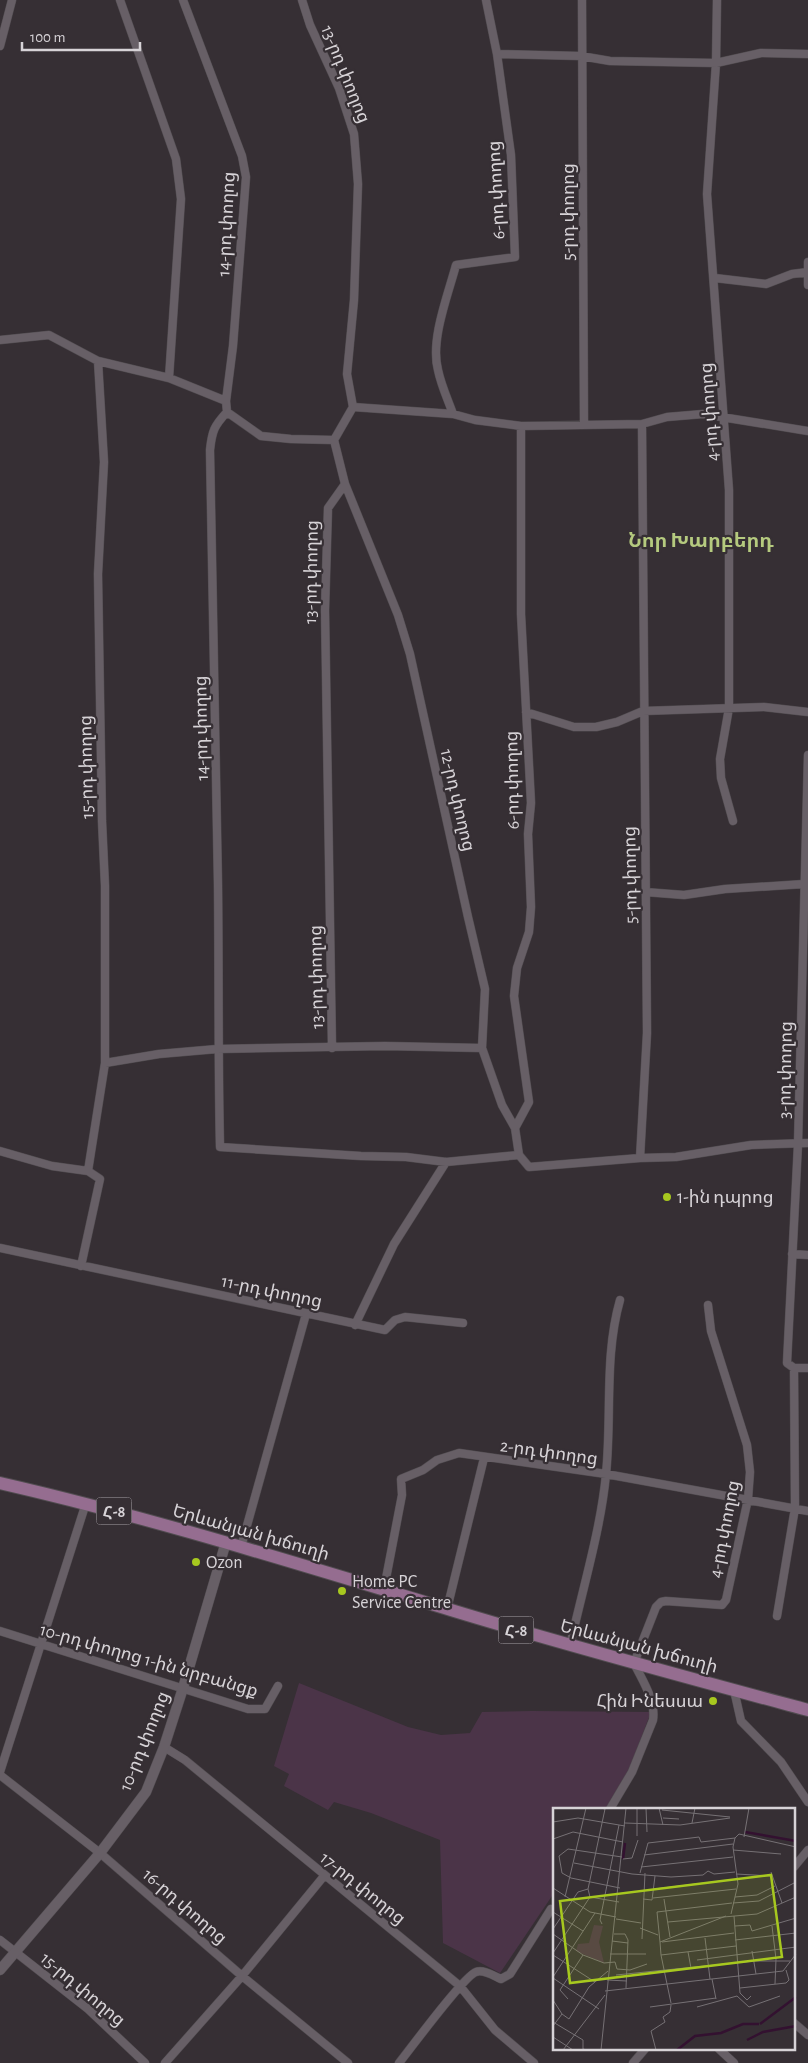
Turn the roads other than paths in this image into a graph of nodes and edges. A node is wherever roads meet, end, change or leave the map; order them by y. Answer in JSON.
{"nodes":[{"id":1,"x":12,"y":0,"type":"edge"},
{"id":2,"x":120,"y":0,"type":"edge"},
{"id":3,"x":182,"y":0,"type":"edge"},
{"id":4,"x":302,"y":0,"type":"edge"},
{"id":5,"x":486,"y":0,"type":"edge"},
{"id":6,"x":582,"y":0,"type":"edge"},
{"id":7,"x":717,"y":0,"type":"edge"},
{"id":8,"x":0,"y":46,"type":"edge"},
{"id":9,"x":497,"y":54,"type":"junction"},
{"id":10,"x":808,"y":54,"type":"edge"},
{"id":11,"x":581,"y":56,"type":"junction"},
{"id":12,"x":716,"y":63,"type":"junction"},
{"id":13,"x":808,"y":262,"type":"edge"},
{"id":14,"x":808,"y":272,"type":"edge"},
{"id":15,"x":715,"y":278,"type":"junction"},
{"id":16,"x":808,"y":285,"type":"edge"},
{"id":17,"x":0,"y":340,"type":"edge"},
{"id":18,"x":98,"y":361,"type":"junction"},
{"id":19,"x":169,"y":378,"type":"junction"},
{"id":20,"x":226,"y":401,"type":"junction"},
{"id":21,"x":353,"y":407,"type":"junction"},
{"id":22,"x":227,"y":412,"type":"junction"},
{"id":23,"x":453,"y":414,"type":"junction"},
{"id":24,"x":724,"y":419,"type":"junction"},
{"id":25,"x":642,"y":424,"type":"junction"},
{"id":26,"x":584,"y":425,"type":"junction"},
{"id":27,"x":521,"y":426,"type":"junction"},
{"id":28,"x":808,"y":431,"type":"edge"},
{"id":29,"x":334,"y":440,"type":"junction"},
{"id":30,"x":345,"y":484,"type":"junction"},
{"id":31,"x":729,"y":708,"type":"junction"},
{"id":32,"x":643,"y":711,"type":"junction"},
{"id":33,"x":526,"y":712,"type":"junction"},
{"id":34,"x":808,"y":712,"type":"edge"},
{"id":35,"x":808,"y":755,"type":"edge"},
{"id":36,"x":733,"y":821,"type":"dead end"},
{"id":37,"x":804,"y":884,"type":"junction"},
{"id":38,"x":645,"y":892,"type":"junction"},
{"id":39,"x":332,"y":1048,"type":"junction"},
{"id":40,"x":482,"y":1048,"type":"junction"},
{"id":41,"x":218,"y":1049,"type":"junction"},
{"id":42,"x":105,"y":1063,"type":"junction"},
{"id":43,"x":515,"y":1128,"type":"junction"},
{"id":44,"x":808,"y":1143,"type":"edge"},
{"id":45,"x":798,"y":1144,"type":"junction"},
{"id":46,"x":0,"y":1151,"type":"edge"},
{"id":47,"x":519,"y":1156,"type":"junction"},
{"id":48,"x":640,"y":1158,"type":"junction"},
{"id":49,"x":446,"y":1162,"type":"junction"},
{"id":50,"x":88,"y":1171,"type":"junction"},
{"id":51,"x":0,"y":1248,"type":"edge"},
{"id":52,"x":792,"y":1254,"type":"junction"},
{"id":53,"x":808,"y":1254,"type":"edge"},
{"id":54,"x":80,"y":1266,"type":"junction"},
{"id":55,"x":620,"y":1300,"type":"dead end"},
{"id":56,"x":708,"y":1304,"type":"dead end"},
{"id":57,"x":306,"y":1314,"type":"junction"},
{"id":58,"x":463,"y":1323,"type":"dead end"},
{"id":59,"x":355,"y":1325,"type":"junction"},
{"id":60,"x":794,"y":1368,"type":"junction"},
{"id":61,"x":808,"y":1368,"type":"edge"},
{"id":62,"x":484,"y":1458,"type":"junction"},
{"id":63,"x":606,"y":1474,"type":"junction"},
{"id":64,"x":0,"y":1483,"type":"edge"},
{"id":65,"x":748,"y":1499,"type":"junction"},
{"id":66,"x":86,"y":1503,"type":"junction"},
{"id":67,"x":795,"y":1508,"type":"junction"},
{"id":68,"x":808,"y":1511,"type":"edge"},
{"id":69,"x":226,"y":1542,"type":"junction"},
{"id":70,"x":241,"y":1547,"type":"junction"},
{"id":71,"x":384,"y":1589,"type":"junction"},
{"id":72,"x":447,"y":1609,"type":"junction"},
{"id":73,"x":777,"y":1616,"type":"dead end"},
{"id":74,"x":0,"y":1630,"type":"edge"},
{"id":75,"x":40,"y":1644,"type":"junction"},
{"id":76,"x":570,"y":1646,"type":"junction"},
{"id":77,"x":634,"y":1663,"type":"junction"},
{"id":78,"x":278,"y":1686,"type":"dead end"},
{"id":79,"x":183,"y":1688,"type":"junction"},
{"id":80,"x":734,"y":1690,"type":"junction"},
{"id":81,"x":808,"y":1710,"type":"edge"},
{"id":82,"x":164,"y":1747,"type":"junction"},
{"id":83,"x":0,"y":1774,"type":"edge"},
{"id":84,"x":808,"y":1802,"type":"edge"},
{"id":85,"x":611,"y":1808,"type":"edge"},
{"id":86,"x":808,"y":1850,"type":"edge"},
{"id":87,"x":100,"y":1852,"type":"junction"},
{"id":88,"x":796,"y":1865,"type":"edge"},
{"id":89,"x":324,"y":1876,"type":"junction"},
{"id":90,"x":553,"y":1908,"type":"edge"},
{"id":91,"x":0,"y":1940,"type":"edge"},
{"id":92,"x":14,"y":1952,"type":"junction"},
{"id":93,"x":0,"y":1970,"type":"edge"},
{"id":94,"x":242,"y":1976,"type":"junction"},
{"id":95,"x":460,"y":1986,"type":"junction"},
{"id":96,"x":796,"y":2025,"type":"edge"},
{"id":97,"x":808,"y":2035,"type":"edge"},
{"id":98,"x":644,"y":2050,"type":"edge"},
{"id":99,"x":720,"y":2050,"type":"edge"},
{"id":100,"x":145,"y":2063,"type":"edge"},
{"id":101,"x":165,"y":2063,"type":"edge"},
{"id":102,"x":348,"y":2063,"type":"edge"},
{"id":103,"x":399,"y":2063,"type":"edge"},
{"id":104,"x":534,"y":2063,"type":"edge"},
{"id":105,"x":633,"y":2063,"type":"edge"},
{"id":106,"x":734,"y":2063,"type":"edge"}],
"edges":[{"from":1,"to":8,"type":"street"},
{"from":2,"to":19,"type":"street"},
{"from":3,"to":20,"type":"street","name":"14-րդ փողոց"},
{"from":4,"to":21,"type":"street","name":"13-րդ փողոց"},
{"from":5,"to":9,"type":"street","name":"6-րդ փողոց"},
{"from":6,"to":11,"type":"street","name":"5-րդ փողոց"},
{"from":7,"to":12,"type":"street","name":"4-րդ փողոց"},
{"from":9,"to":11,"type":"street"},
{"from":9,"to":23,"type":"street","name":"6-րդ փողոց"},
{"from":10,"to":12,"type":"street"},
{"from":11,"to":12,"type":"street"},
{"from":11,"to":26,"type":"street","name":"5-րդ փողոց"},
{"from":12,"to":15,"type":"street","name":"4-րդ փողոց"},
{"from":13,"to":14,"type":"street"},
{"from":14,"to":15,"type":"street"},
{"from":14,"to":16,"type":"street"},
{"from":15,"to":24,"type":"street","name":"4-րդ փողոց"},
{"from":17,"to":18,"type":"street"},
{"from":18,"to":19,"type":"street"},
{"from":18,"to":42,"type":"street","name":"15-րդ փողոց"},
{"from":19,"to":20,"type":"street"},
{"from":20,"to":22,"type":"street","name":"14-րդ փողոց"},
{"from":21,"to":23,"type":"street"},
{"from":21,"to":29,"type":"street"},
{"from":22,"to":29,"type":"street"},
{"from":22,"to":41,"type":"street","name":"14-րդ փողոց"},
{"from":23,"to":27,"type":"street"},
{"from":24,"to":25,"type":"street"},
{"from":24,"to":28,"type":"street"},
{"from":24,"to":31,"type":"street","name":"4-րդ փողոց"},
{"from":25,"to":26,"type":"street"},
{"from":25,"to":32,"type":"street","name":"5-րդ փողոց"},
{"from":26,"to":27,"type":"street"},
{"from":27,"to":33,"type":"street","name":"6-րդ փողոց"},
{"from":29,"to":30,"type":"street"},
{"from":30,"to":39,"type":"street","name":"13-րդ փողոց"},
{"from":30,"to":40,"type":"street","name":"12-րդ փողոց"},
{"from":31,"to":32,"type":"street"},
{"from":31,"to":34,"type":"street"},
{"from":31,"to":36,"type":"street","name":"4-րդ փողոց"},
{"from":32,"to":33,"type":"street"},
{"from":32,"to":38,"type":"street","name":"5-րդ փողոց"},
{"from":33,"to":43,"type":"street","name":"6-րդ փողոց"},
{"from":35,"to":37,"type":"street","name":"3-րդ փողոց"},
{"from":37,"to":38,"type":"street"},
{"from":37,"to":45,"type":"street","name":"3-րդ փողոց"},
{"from":38,"to":48,"type":"street","name":"5-րդ փողոց"},
{"from":39,"to":40,"type":"street"},
{"from":39,"to":41,"type":"street"},
{"from":40,"to":43,"type":"street","name":"12-րդ փողոց"},
{"from":41,"to":42,"type":"street"},
{"from":41,"to":49,"type":"street","name":"14-րդ փողոց"},
{"from":42,"to":50,"type":"street","name":"15-րդ փողոց"},
{"from":43,"to":47,"type":"street"},
{"from":44,"to":45,"type":"street"},
{"from":45,"to":48,"type":"street"},
{"from":45,"to":52,"type":"street","name":"3-րդ փողոց"},
{"from":46,"to":50,"type":"street"},
{"from":47,"to":48,"type":"street"},
{"from":47,"to":49,"type":"street"},
{"from":49,"to":59,"type":"street"},
{"from":50,"to":54,"type":"street"},
{"from":51,"to":54,"type":"street","name":"11-րդ փողոց"},
{"from":52,"to":53,"type":"street"},
{"from":52,"to":60,"type":"street","name":"3-րդ փողոց"},
{"from":54,"to":57,"type":"street","name":"11-րդ փողոց"},
{"from":55,"to":63,"type":"street"},
{"from":56,"to":65,"type":"street","name":"4-րդ փողոց"},
{"from":57,"to":59,"type":"street","name":"11-րդ փողոց"},
{"from":57,"to":70,"type":"street"},
{"from":58,"to":59,"type":"street","name":"11-րդ փողոց"},
{"from":60,"to":61,"type":"street"},
{"from":60,"to":67,"type":"street"},
{"from":62,"to":63,"type":"street","name":"2-րդ փողոց"},
{"from":62,"to":71,"type":"street","name":"2-րդ փողոց"},
{"from":62,"to":72,"type":"street"},
{"from":63,"to":65,"type":"street","name":"2-րդ փողոց"},
{"from":63,"to":76,"type":"street"},
{"from":64,"to":66,"type":"main road","name":"Երևանյան խճուղի","number":"Հ-8"},
{"from":65,"to":67,"type":"street","name":"2-րդ փողոց"},
{"from":65,"to":77,"type":"street","name":"4-րդ փողոց"},
{"from":66,"to":69,"type":"main road","name":"Երևանյան խճուղի","number":"Հ-8"},
{"from":66,"to":75,"type":"street"},
{"from":67,"to":68,"type":"street","name":"2-րդ փողոց"},
{"from":67,"to":73,"type":"street"},
{"from":69,"to":70,"type":"main road","name":"Երևանյան խճուղի","number":"Հ-8"},
{"from":69,"to":79,"type":"street","name":"10-րդ փողոց"},
{"from":70,"to":71,"type":"main road","name":"Երևանյան խճուղի","number":"Հ-8"},
{"from":71,"to":72,"type":"main road","name":"Երևանյան խճուղի","number":"Հ-8"},
{"from":72,"to":76,"type":"main road","name":"Երևանյան խճուղի","number":"Հ-8"},
{"from":74,"to":75,"type":"street","name":"10-րդ փողոց 1-ին նրբանցք"},
{"from":75,"to":79,"type":"street","name":"10-րդ փողոց 1-ին նրբանցք"},
{"from":75,"to":83,"type":"street"},
{"from":76,"to":77,"type":"main road","name":"Երևանյան խճուղի","number":"Հ-8"},
{"from":77,"to":80,"type":"main road","name":"Երևանյան խճուղի","number":"Հ-8"},
{"from":77,"to":85,"type":"street"},
{"from":78,"to":79,"type":"street","name":"10-րդ փողոց 1-ին նրբանցք"},
{"from":79,"to":82,"type":"street","name":"10-րդ փողոց"},
{"from":80,"to":81,"type":"main road","name":"Երևանյան խճուղի","number":"Հ-8"},
{"from":80,"to":84,"type":"street"},
{"from":82,"to":87,"type":"street","name":"10-րդ փողոց"},
{"from":82,"to":89,"type":"street","name":"17-րդ փողոց"},
{"from":83,"to":87,"type":"street","name":"16-րդ փողոց"},
{"from":86,"to":88,"type":"street"},
{"from":87,"to":92,"type":"street","name":"10-րդ փողոց"},
{"from":87,"to":94,"type":"street","name":"16-րդ փողոց"},
{"from":89,"to":94,"type":"street"},
{"from":89,"to":95,"type":"street","name":"17-րդ փողոց"},
{"from":90,"to":95,"type":"street"},
{"from":91,"to":92,"type":"street","name":"15-րդ փողոց"},
{"from":92,"to":93,"type":"street","name":"10-րդ փողոց"},
{"from":92,"to":100,"type":"street","name":"15-րդ փողոց"},
{"from":94,"to":101,"type":"street"},
{"from":94,"to":102,"type":"street","name":"16-րդ փողոց"},
{"from":95,"to":103,"type":"street"},
{"from":95,"to":104,"type":"street","name":"17-րդ փողոց"},
{"from":96,"to":97,"type":"street"},
{"from":98,"to":105,"type":"street"},
{"from":99,"to":106,"type":"street"}]}
